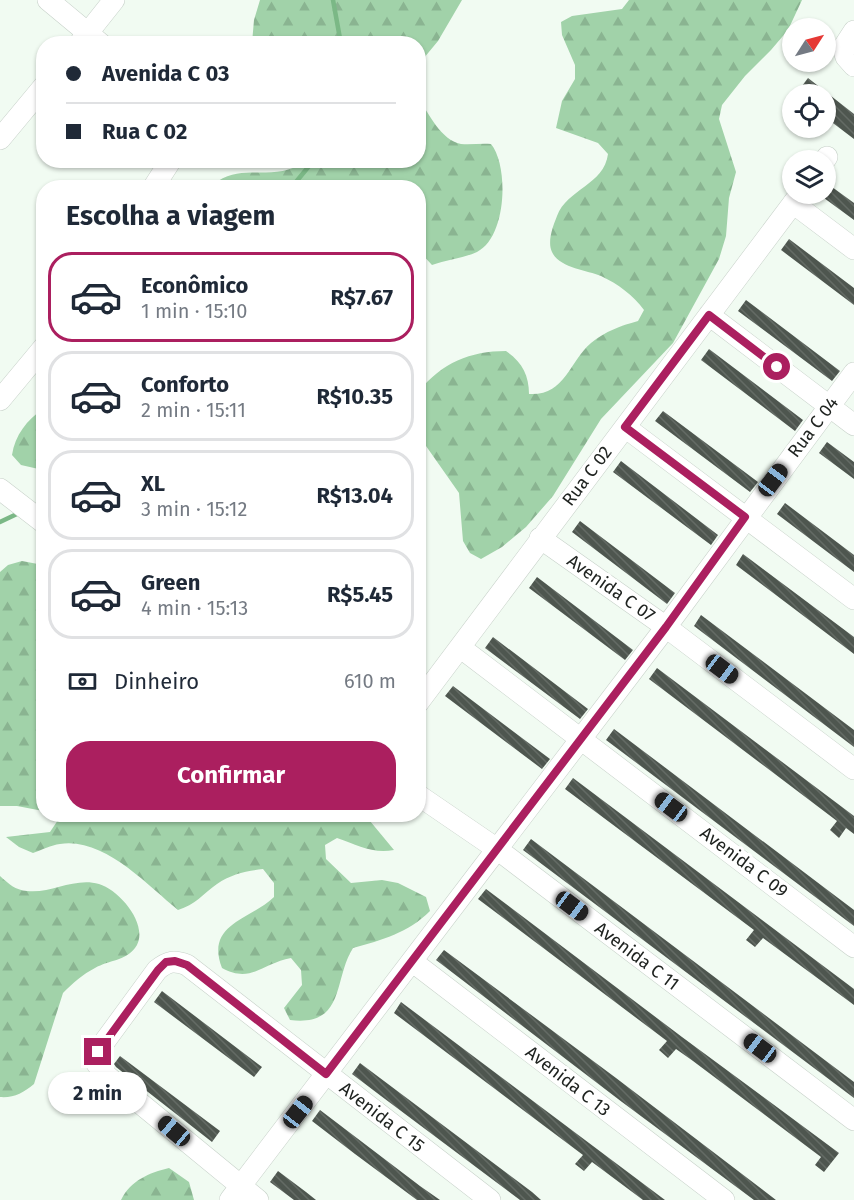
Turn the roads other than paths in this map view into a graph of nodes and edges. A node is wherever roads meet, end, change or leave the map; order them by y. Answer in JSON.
{"nodes":[{"id":1,"x":48,"y":0,"type":"edge"},
{"id":2,"x":114,"y":0,"type":"edge"},
{"id":3,"x":853,"y":33,"type":"edge"},
{"id":4,"x":85,"y":36,"type":"edge"},
{"id":5,"x":92,"y":36,"type":"edge"},
{"id":6,"x":854,"y":66,"type":"edge"},
{"id":7,"x":36,"y":96,"type":"edge"},
{"id":8,"x":0,"y":139,"type":"edge"},
{"id":9,"x":792,"y":204,"type":"edge"},
{"id":10,"x":803,"y":204,"type":"edge"},
{"id":11,"x":854,"y":249,"type":"edge"},
{"id":12,"x":709,"y":315,"type":"junction"},
{"id":13,"x":36,"y":357,"type":"edge"},
{"id":14,"x":854,"y":373,"type":"edge"},
{"id":15,"x":0,"y":400,"type":"edge"},
{"id":16,"x":829,"y":406,"type":"junction"},
{"id":17,"x":854,"y":425,"type":"edge"},
{"id":18,"x":625,"y":427,"type":"junction"},
{"id":19,"x":2,"y":490,"type":"edge"},
{"id":20,"x":745,"y":517,"type":"junction"},
{"id":21,"x":36,"y":518,"type":"edge"},
{"id":22,"x":540,"y":538,"type":"junction"},
{"id":23,"x":854,"y":599,"type":"edge"},
{"id":24,"x":666,"y":627,"type":"junction"},
{"id":25,"x":461,"y":648,"type":"junction"},
{"id":26,"x":426,"y":692,"type":"edge"},
{"id":27,"x":580,"y":738,"type":"junction"},
{"id":28,"x":854,"y":769,"type":"edge"},
{"id":29,"x":426,"y":800,"type":"edge"},
{"id":30,"x":497,"y":849,"type":"junction"},
{"id":31,"x":854,"y":946,"type":"edge"},
{"id":32,"x":413,"y":962,"type":"junction"},
{"id":33,"x":326,"y":1074,"type":"junction"},
{"id":34,"x":854,"y":1120,"type":"edge"},
{"id":35,"x":235,"y":1193,"type":"edge"},
{"id":36,"x":258,"y":1200,"type":"edge"},
{"id":37,"x":490,"y":1200,"type":"edge"},
{"id":38,"x":724,"y":1200,"type":"edge"}],
"edges":[{"from":1,"to":4,"type":"street"},
{"from":2,"to":5,"type":"street"},
{"from":3,"to":6,"type":"street"},
{"from":7,"to":8,"type":"street"},
{"from":9,"to":12,"type":"street","name":"Rua C 02"},
{"from":10,"to":11,"type":"street"},
{"from":12,"to":16,"type":"street"},
{"from":12,"to":18,"type":"street","name":"Rua C 02"},
{"from":13,"to":15,"type":"street"},
{"from":14,"to":16,"type":"street","name":"Rua C 04"},
{"from":16,"to":17,"type":"street"},
{"from":16,"to":20,"type":"street","name":"Rua C 04"},
{"from":18,"to":20,"type":"street"},
{"from":18,"to":22,"type":"street","name":"Rua C 02"},
{"from":19,"to":21,"type":"street"},
{"from":20,"to":23,"type":"street"},
{"from":20,"to":24,"type":"street","name":"Rua C 04"},
{"from":22,"to":24,"type":"street","name":"Avenida C 07"},
{"from":22,"to":25,"type":"street","name":"Rua C 02"},
{"from":24,"to":27,"type":"street","name":"Rua C 04"},
{"from":24,"to":28,"type":"street","name":"Avenida C 07"},
{"from":25,"to":26,"type":"street","name":"Rua C 02"},
{"from":25,"to":27,"type":"street","name":"Avenida C 09"},
{"from":27,"to":30,"type":"street","name":"Rua C 04"},
{"from":27,"to":31,"type":"street","name":"Avenida C 09"},
{"from":29,"to":30,"type":"street","name":"Avenida C 11"},
{"from":30,"to":32,"type":"street","name":"Rua C 04"},
{"from":30,"to":34,"type":"street","name":"Avenida C 11"},
{"from":32,"to":33,"type":"street","name":"Rua C 04"},
{"from":32,"to":38,"type":"street","name":"Avenida C 13"},
{"from":33,"to":35,"type":"street","name":"Rua C 04"},
{"from":33,"to":35,"type":"street","name":"Avenida C 15"},
{"from":33,"to":37,"type":"street","name":"Avenida C 15"},
{"from":35,"to":36,"type":"street"}]}
